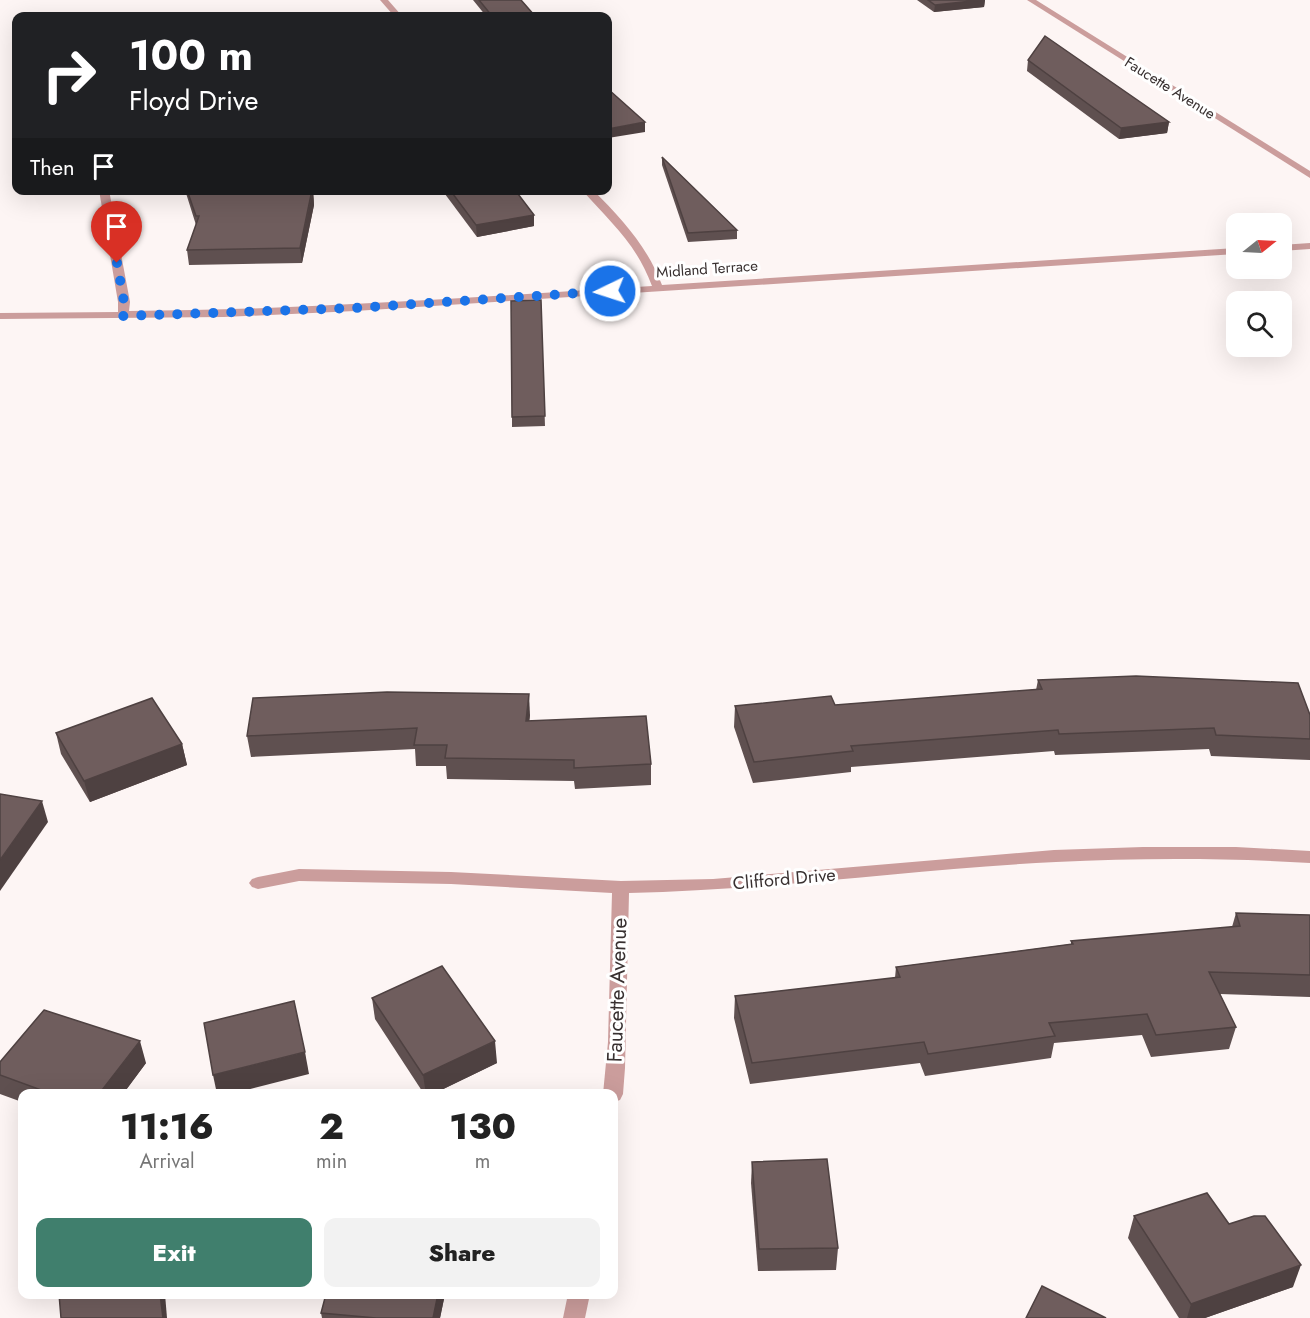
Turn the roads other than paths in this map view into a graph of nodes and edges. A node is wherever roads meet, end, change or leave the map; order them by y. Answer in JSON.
{"nodes":[{"id":1,"x":384,"y":0,"type":"edge"},
{"id":2,"x":1031,"y":0,"type":"edge"},
{"id":3,"x":394,"y":12,"type":"edge"},
{"id":4,"x":1310,"y":175,"type":"edge"},
{"id":5,"x":105,"y":195,"type":"edge"},
{"id":6,"x":592,"y":195,"type":"edge"},
{"id":7,"x":1310,"y":246,"type":"edge"},
{"id":8,"x":1292,"y":247,"type":"edge"},
{"id":9,"x":1226,"y":252,"type":"edge"},
{"id":10,"x":658,"y":288,"type":"junction"},
{"id":11,"x":0,"y":316,"type":"edge"},
{"id":12,"x":123,"y":316,"type":"junction"},
{"id":13,"x":1310,"y":857,"type":"edge"},
{"id":14,"x":258,"y":883,"type":"dead end"},
{"id":15,"x":621,"y":887,"type":"junction"},
{"id":16,"x":613,"y":1089,"type":"edge"},
{"id":17,"x":578,"y":1299,"type":"edge"},
{"id":18,"x":574,"y":1318,"type":"edge"}],
"edges":[{"from":1,"to":3,"type":"street"},
{"from":2,"to":4,"type":"street","name":"Faucette Avenue"},
{"from":5,"to":12,"type":"street"},
{"from":6,"to":10,"type":"street"},
{"from":7,"to":8,"type":"street"},
{"from":9,"to":10,"type":"street","name":"Midland Terrace"},
{"from":10,"to":12,"type":"street","name":"Midland Terrace"},
{"from":11,"to":12,"type":"street","name":"Midland Terrace"},
{"from":13,"to":15,"type":"street","name":"Clifford Drive"},
{"from":14,"to":15,"type":"street","name":"Clifford Drive"},
{"from":15,"to":16,"type":"street","name":"Faucette Avenue"},
{"from":17,"to":18,"type":"street"}]}
